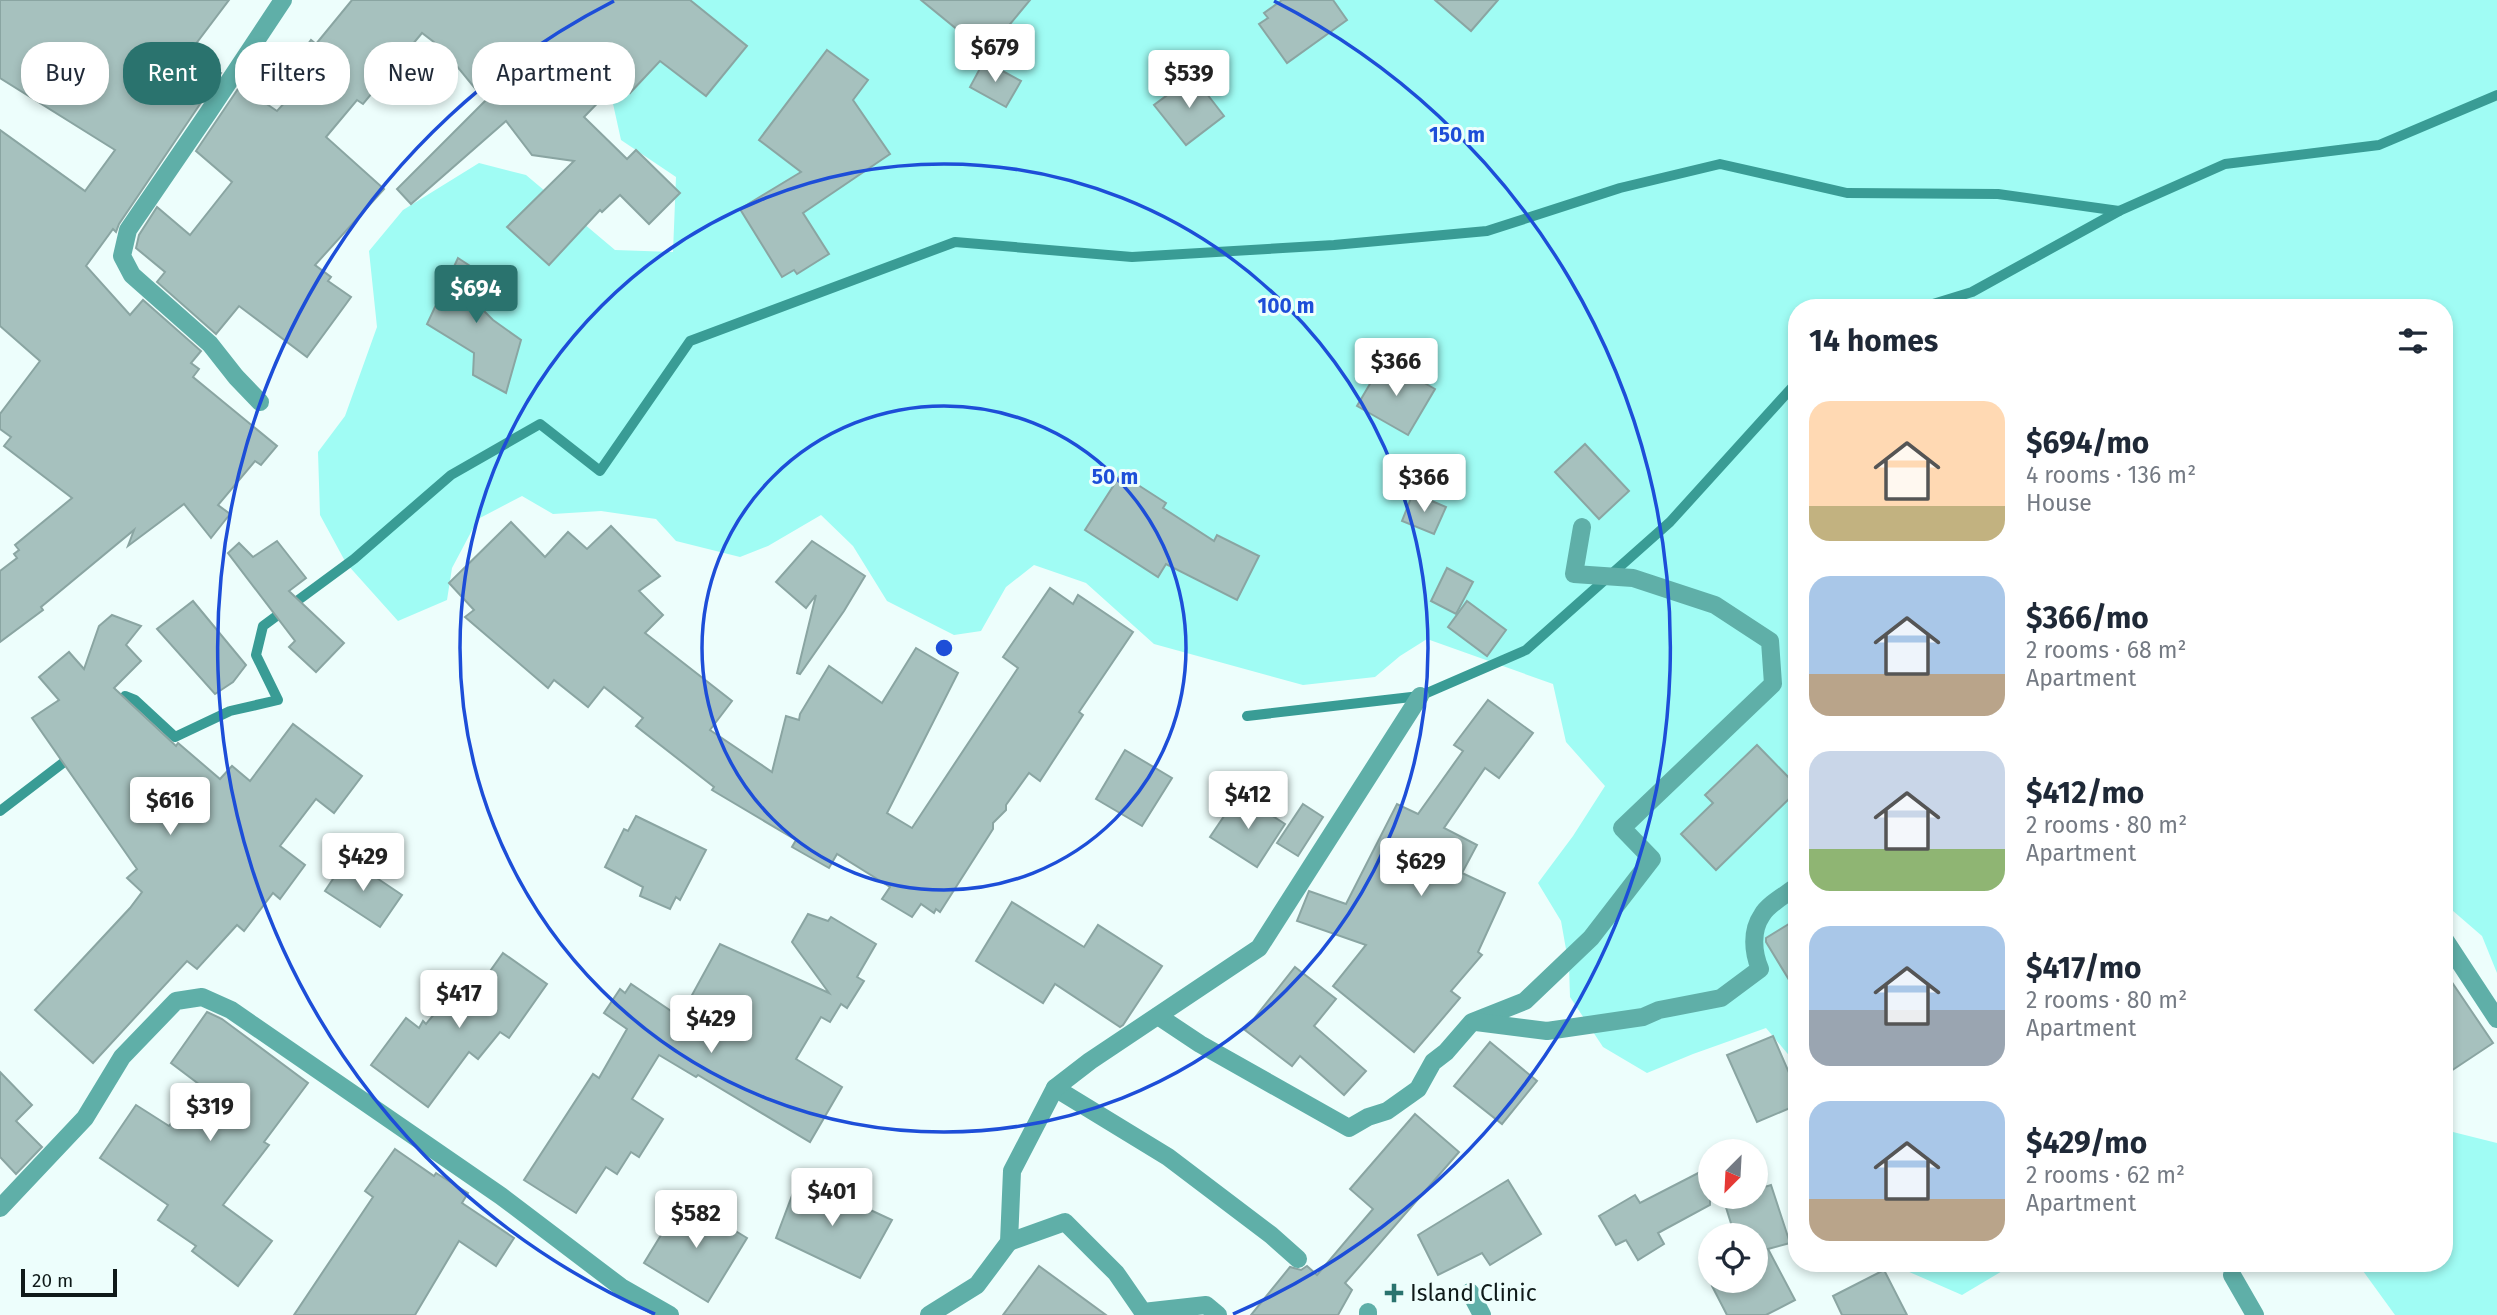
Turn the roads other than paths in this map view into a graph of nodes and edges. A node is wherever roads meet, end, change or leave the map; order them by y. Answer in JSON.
{"nodes":[{"id":1,"x":283,"y":0,"type":"edge"},
{"id":2,"x":260,"y":402,"type":"dead end"},
{"id":3,"x":1582,"y":527,"type":"dead end"},
{"id":4,"x":1420,"y":696,"type":"dead end"},
{"id":5,"x":1788,"y":893,"type":"edge"},
{"id":6,"x":2453,"y":952,"type":"edge"},
{"id":7,"x":1158,"y":1016,"type":"junction"},
{"id":8,"x":2497,"y":1019,"type":"edge"},
{"id":9,"x":1472,"y":1022,"type":"junction"},
{"id":10,"x":1055,"y":1088,"type":"junction"},
{"id":11,"x":0,"y":1208,"type":"edge"},
{"id":12,"x":1009,"y":1242,"type":"junction"},
{"id":13,"x":1297,"y":1259,"type":"dead end"},
{"id":14,"x":2232,"y":1275,"type":"dead end"},
{"id":15,"x":1470,"y":1292,"type":"dead end"},
{"id":16,"x":670,"y":1315,"type":"edge"},
{"id":17,"x":929,"y":1315,"type":"edge"},
{"id":18,"x":1218,"y":1315,"type":"edge"},
{"id":19,"x":1482,"y":1315,"type":"edge"},
{"id":20,"x":2255,"y":1315,"type":"edge"}],
"edges":[{"from":1,"to":2,"type":"street"},
{"from":3,"to":9,"type":"street"},
{"from":4,"to":7,"type":"street"},
{"from":5,"to":9,"type":"street"},
{"from":6,"to":8,"type":"street"},
{"from":7,"to":9,"type":"street"},
{"from":7,"to":10,"type":"street"},
{"from":10,"to":12,"type":"street"},
{"from":10,"to":13,"type":"street"},
{"from":11,"to":16,"type":"street"},
{"from":12,"to":17,"type":"street"},
{"from":12,"to":18,"type":"street"},
{"from":14,"to":20,"type":"street"},
{"from":15,"to":19,"type":"street"}]}
